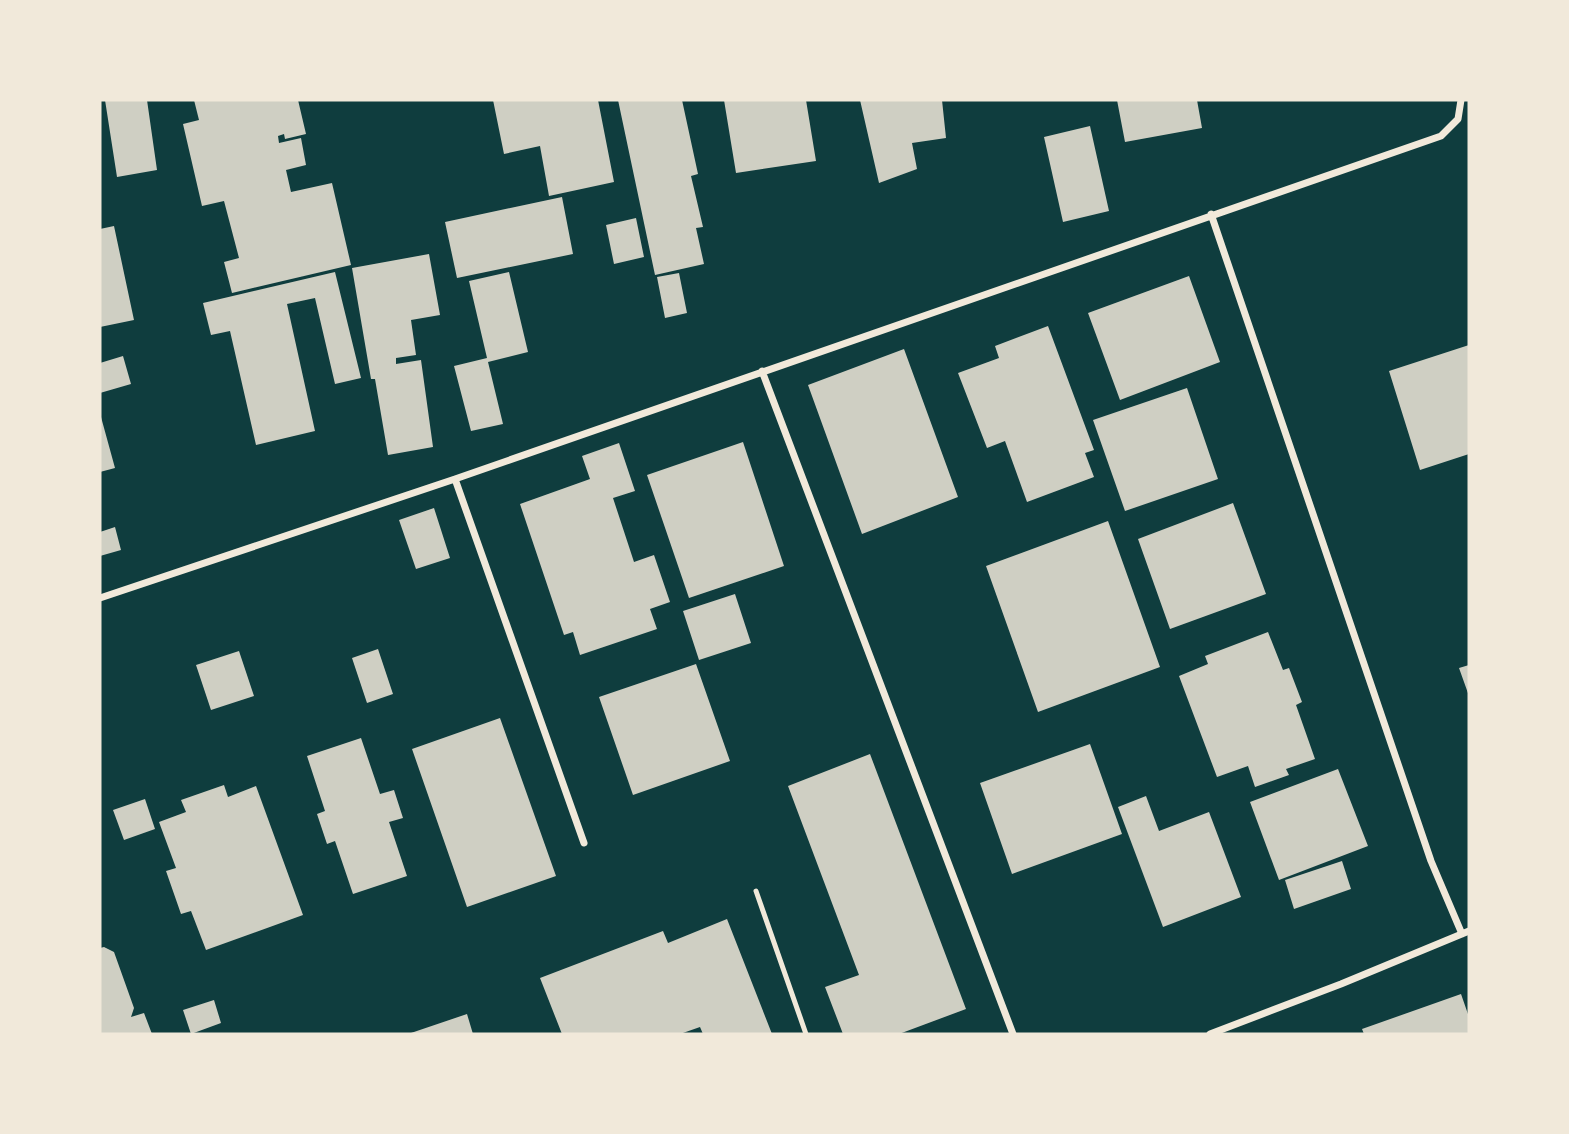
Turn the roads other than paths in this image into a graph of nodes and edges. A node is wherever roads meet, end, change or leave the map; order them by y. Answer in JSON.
{"nodes":[{"id":1,"x":1461,"y":100,"type":"edge"},
{"id":2,"x":1211,"y":214,"type":"junction"},
{"id":3,"x":762,"y":371,"type":"junction"},
{"id":4,"x":455,"y":480,"type":"junction"},
{"id":5,"x":100,"y":598,"type":"edge"},
{"id":6,"x":584,"y":843,"type":"dead end"},
{"id":7,"x":755,"y":891,"type":"dead end"},
{"id":8,"x":1466,"y":932,"type":"edge"},
{"id":9,"x":806,"y":1034,"type":"edge"},
{"id":10,"x":1013,"y":1034,"type":"edge"},
{"id":11,"x":1210,"y":1034,"type":"edge"}],
"edges":[{"from":1,"to":2,"type":"street"},
{"from":2,"to":3,"type":"street"},
{"from":2,"to":8,"type":"street"},
{"from":3,"to":4,"type":"street"},
{"from":3,"to":10,"type":"street"},
{"from":4,"to":5,"type":"street"},
{"from":4,"to":6,"type":"street"},
{"from":7,"to":9,"type":"lane"},
{"from":8,"to":11,"type":"street"}]}
